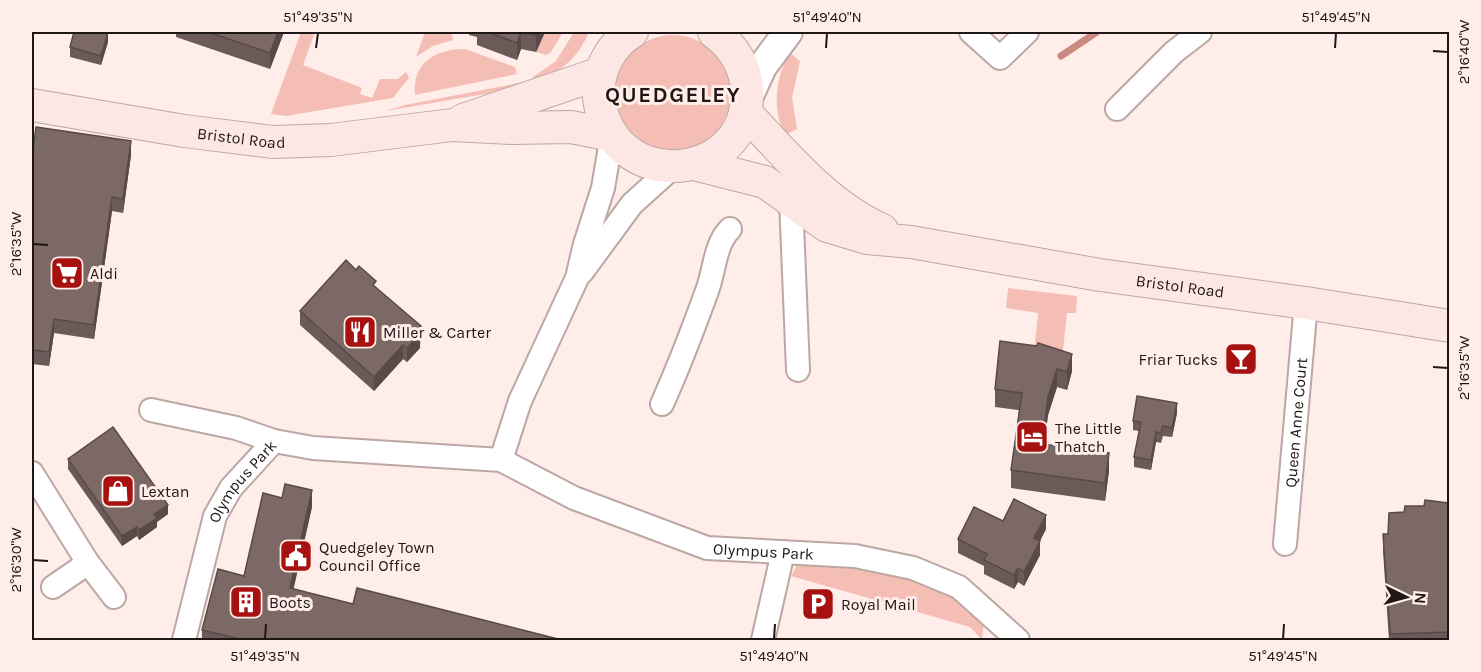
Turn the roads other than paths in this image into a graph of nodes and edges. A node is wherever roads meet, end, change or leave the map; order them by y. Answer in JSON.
{"nodes":[{"id":1,"x":632,"y":32,"type":"edge"},
{"id":2,"x":714,"y":32,"type":"edge"},
{"id":3,"x":788,"y":32,"type":"edge"},
{"id":4,"x":971,"y":32,"type":"edge"},
{"id":5,"x":1027,"y":32,"type":"edge"},
{"id":6,"x":1200,"y":32,"type":"edge"},
{"id":7,"x":605,"y":53,"type":"edge"},
{"id":8,"x":32,"y":105,"type":"edge"},
{"id":9,"x":745,"y":107,"type":"junction"},
{"id":10,"x":1117,"y":110,"type":"dead end"},
{"id":11,"x":452,"y":125,"type":"junction"},
{"id":12,"x":612,"y":135,"type":"junction"},
{"id":13,"x":683,"y":166,"type":"junction"},
{"id":14,"x":791,"y":200,"type":"junction"},
{"id":15,"x":730,"y":229,"type":"dead end"},
{"id":16,"x":911,"y":242,"type":"junction"},
{"id":17,"x":578,"y":278,"type":"junction"},
{"id":18,"x":1306,"y":303,"type":"junction"},
{"id":19,"x":1449,"y":326,"type":"edge"},
{"id":20,"x":798,"y":370,"type":"dead end"},
{"id":21,"x":662,"y":404,"type":"dead end"},
{"id":22,"x":151,"y":410,"type":"dead end"},
{"id":23,"x":274,"y":441,"type":"junction"},
{"id":24,"x":501,"y":460,"type":"junction"},
{"id":25,"x":32,"y":473,"type":"edge"},
{"id":26,"x":1285,"y":543,"type":"dead end"},
{"id":27,"x":783,"y":552,"type":"junction"},
{"id":28,"x":88,"y":563,"type":"junction"},
{"id":29,"x":53,"y":587,"type":"dead end"},
{"id":30,"x":114,"y":597,"type":"dead end"},
{"id":31,"x":184,"y":640,"type":"edge"},
{"id":32,"x":763,"y":640,"type":"edge"},
{"id":33,"x":1018,"y":640,"type":"edge"}],
"edges":[{"from":1,"to":7,"type":"main road"},
{"from":2,"to":9,"type":"main road"},
{"from":3,"to":9,"type":"street"},
{"from":4,"to":5,"type":"street"},
{"from":6,"to":10,"type":"street"},
{"from":7,"to":11,"type":"main road","name":"Bristol Road"},
{"from":7,"to":12,"type":"main road"},
{"from":8,"to":11,"type":"main road","name":"Bristol Road"},
{"from":9,"to":13,"type":"main road"},
{"from":9,"to":16,"type":"main road","name":"Bristol Road"},
{"from":11,"to":12,"type":"main road","name":"Bristol Road"},
{"from":12,"to":13,"type":"main road","name":"Bristol Road"},
{"from":12,"to":17,"type":"street"},
{"from":13,"to":14,"type":"main road","name":"Bristol Road"},
{"from":13,"to":17,"type":"street"},
{"from":14,"to":16,"type":"main road","name":"Bristol Road"},
{"from":14,"to":20,"type":"street"},
{"from":15,"to":21,"type":"street"},
{"from":16,"to":18,"type":"main road","name":"Bristol Road"},
{"from":17,"to":24,"type":"street"},
{"from":18,"to":19,"type":"main road","name":"Bristol Road"},
{"from":18,"to":26,"type":"street","name":"Queen Anne Court"},
{"from":22,"to":23,"type":"street"},
{"from":23,"to":24,"type":"street","name":"Olympus Park"},
{"from":23,"to":31,"type":"street","name":"Olympus Park"},
{"from":24,"to":27,"type":"street","name":"Olympus Park"},
{"from":25,"to":28,"type":"street"},
{"from":27,"to":32,"type":"street"},
{"from":27,"to":33,"type":"street","name":"Olympus Park"},
{"from":28,"to":29,"type":"street"},
{"from":28,"to":30,"type":"street"}]}
